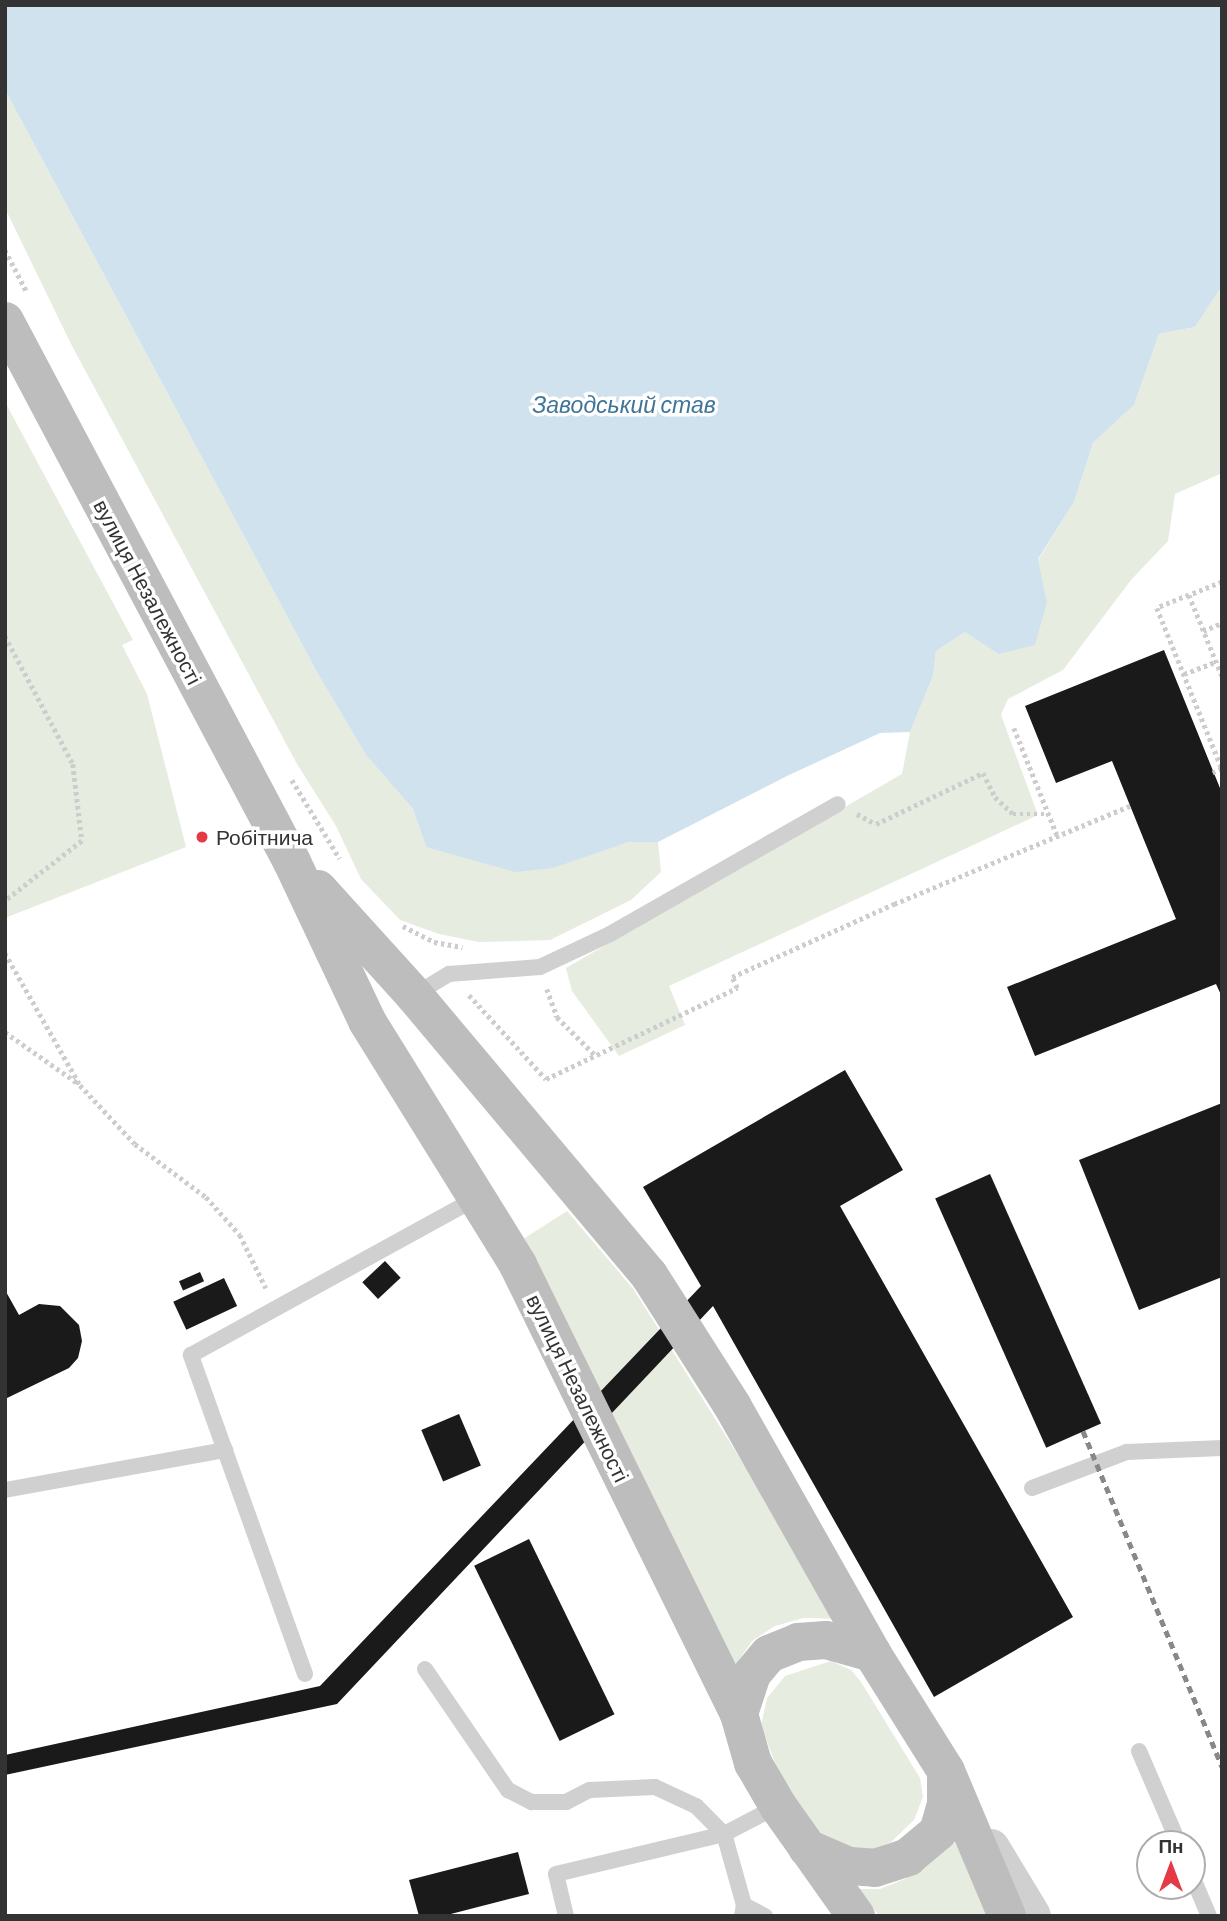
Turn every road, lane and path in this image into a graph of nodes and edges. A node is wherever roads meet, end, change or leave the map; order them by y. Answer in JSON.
{"nodes":[{"id":1,"x":5,"y":250,"type":"edge"},
{"id":2,"x":17,"y":309,"type":"edge"},
{"id":3,"x":1222,"y":582,"type":"edge"},
{"id":4,"x":1189,"y":595,"type":"junction"},
{"id":5,"x":1222,"y":623,"type":"edge"},
{"id":6,"x":1203,"y":631,"type":"junction"},
{"id":7,"x":5,"y":636,"type":"edge"},
{"id":8,"x":1216,"y":662,"type":"junction"},
{"id":9,"x":1184,"y":674,"type":"junction"},
{"id":10,"x":1222,"y":676,"type":"edge"},
{"id":11,"x":1014,"y":728,"type":"dead end"},
{"id":12,"x":287,"y":771,"type":"dead end"},
{"id":13,"x":1213,"y":772,"type":"dead end"},
{"id":14,"x":838,"y":804,"type":"joint"},
{"id":15,"x":1130,"y":806,"type":"dead end"},
{"id":16,"x":1048,"y":814,"type":"junction"},
{"id":17,"x":1057,"y":835,"type":"junction"},
{"id":18,"x":340,"y":860,"type":"dead end"},
{"id":19,"x":292,"y":862,"type":"junction"},
{"id":20,"x":5,"y":901,"type":"edge"},
{"id":21,"x":398,"y":922,"type":"dead end"},
{"id":22,"x":468,"y":948,"type":"dead end"},
{"id":23,"x":5,"y":953,"type":"edge"},
{"id":24,"x":540,"y":967,"type":"junction"},
{"id":25,"x":449,"y":974,"type":"junction"},
{"id":26,"x":414,"y":995,"type":"junction"},
{"id":27,"x":5,"y":1032,"type":"edge"},
{"id":28,"x":595,"y":1055,"type":"junction"},
{"id":29,"x":80,"y":1085,"type":"junction"},
{"id":30,"x":476,"y":1198,"type":"junction"},
{"id":31,"x":276,"y":1307,"type":"junction"},
{"id":32,"x":1222,"y":1448,"type":"edge"},
{"id":33,"x":225,"y":1450,"type":"junction"},
{"id":34,"x":1032,"y":1488,"type":"dead end"},
{"id":35,"x":5,"y":1490,"type":"edge"},
{"id":36,"x":872,"y":1653,"type":"junction"},
{"id":37,"x":425,"y":1669,"type":"dead end"},
{"id":38,"x":305,"y":1674,"type":"dead end"},
{"id":39,"x":738,"y":1714,"type":"junction"},
{"id":40,"x":1139,"y":1751,"type":"dead end"},
{"id":41,"x":946,"y":1771,"type":"junction"},
{"id":42,"x":778,"y":1806,"type":"junction"},
{"id":43,"x":1172,"y":1830,"type":"edge"},
{"id":44,"x":724,"y":1834,"type":"junction"},
{"id":45,"x":807,"y":1848,"type":"junction"},
{"id":46,"x":743,"y":1910,"type":"edge"},
{"id":47,"x":566,"y":1916,"type":"edge"},
{"id":48,"x":765,"y":1916,"type":"edge"},
{"id":49,"x":856,"y":1916,"type":"edge"},
{"id":50,"x":1007,"y":1916,"type":"edge"},
{"id":51,"x":1031,"y":1916,"type":"edge"}],
"edges":[{"from":1,"to":2,"type":"path"},
{"from":2,"to":19,"type":"main road","name":"вулиця Незалежності"},
{"from":3,"to":4,"type":"path"},
{"from":4,"to":6,"type":"path"},
{"from":4,"to":9,"type":"path"},
{"from":5,"to":6,"type":"path"},
{"from":6,"to":8,"type":"path"},
{"from":7,"to":20,"type":"path"},
{"from":8,"to":9,"type":"path"},
{"from":8,"to":10,"type":"path"},
{"from":9,"to":13,"type":"path"},
{"from":11,"to":16,"type":"path"},
{"from":12,"to":18,"type":"path"},
{"from":14,"to":16,"type":"path"},
{"from":14,"to":24,"type":"lane"},
{"from":15,"to":17,"type":"path"},
{"from":16,"to":17,"type":"path"},
{"from":17,"to":28,"type":"path"},
{"from":19,"to":26,"type":"main road","name":"вулиця Незалежності"},
{"from":19,"to":30,"type":"main road","name":"вулиця Незалежності"},
{"from":21,"to":22,"type":"path"},
{"from":23,"to":29,"type":"path"},
{"from":24,"to":25,"type":"lane"},
{"from":24,"to":28,"type":"path"},
{"from":25,"to":26,"type":"lane"},
{"from":25,"to":28,"type":"path"},
{"from":26,"to":36,"type":"main road","name":"вулиця Незалежності"},
{"from":27,"to":29,"type":"path"},
{"from":29,"to":31,"type":"path"},
{"from":30,"to":31,"type":"lane"},
{"from":30,"to":39,"type":"main road","name":"вулиця Незалежності"},
{"from":31,"to":33,"type":"lane"},
{"from":32,"to":34,"type":"lane"},
{"from":33,"to":35,"type":"lane"},
{"from":33,"to":38,"type":"lane"},
{"from":36,"to":39,"type":"main road"},
{"from":36,"to":41,"type":"main road","name":"вулиця Незалежності"},
{"from":37,"to":44,"type":"lane"},
{"from":39,"to":42,"type":"main road","name":"вулиця Незалежності"},
{"from":40,"to":43,"type":"lane"},
{"from":41,"to":45,"type":"main road"},
{"from":41,"to":50,"type":"main road","name":"вулиця Незалежності"},
{"from":41,"to":51,"type":"street"},
{"from":42,"to":44,"type":"lane"},
{"from":42,"to":45,"type":"main road","name":"вулиця Незалежності"},
{"from":44,"to":46,"type":"lane"},
{"from":44,"to":47,"type":"lane"},
{"from":45,"to":49,"type":"main road","name":"вулиця Незалежності"},
{"from":46,"to":48,"type":"lane"}]}
